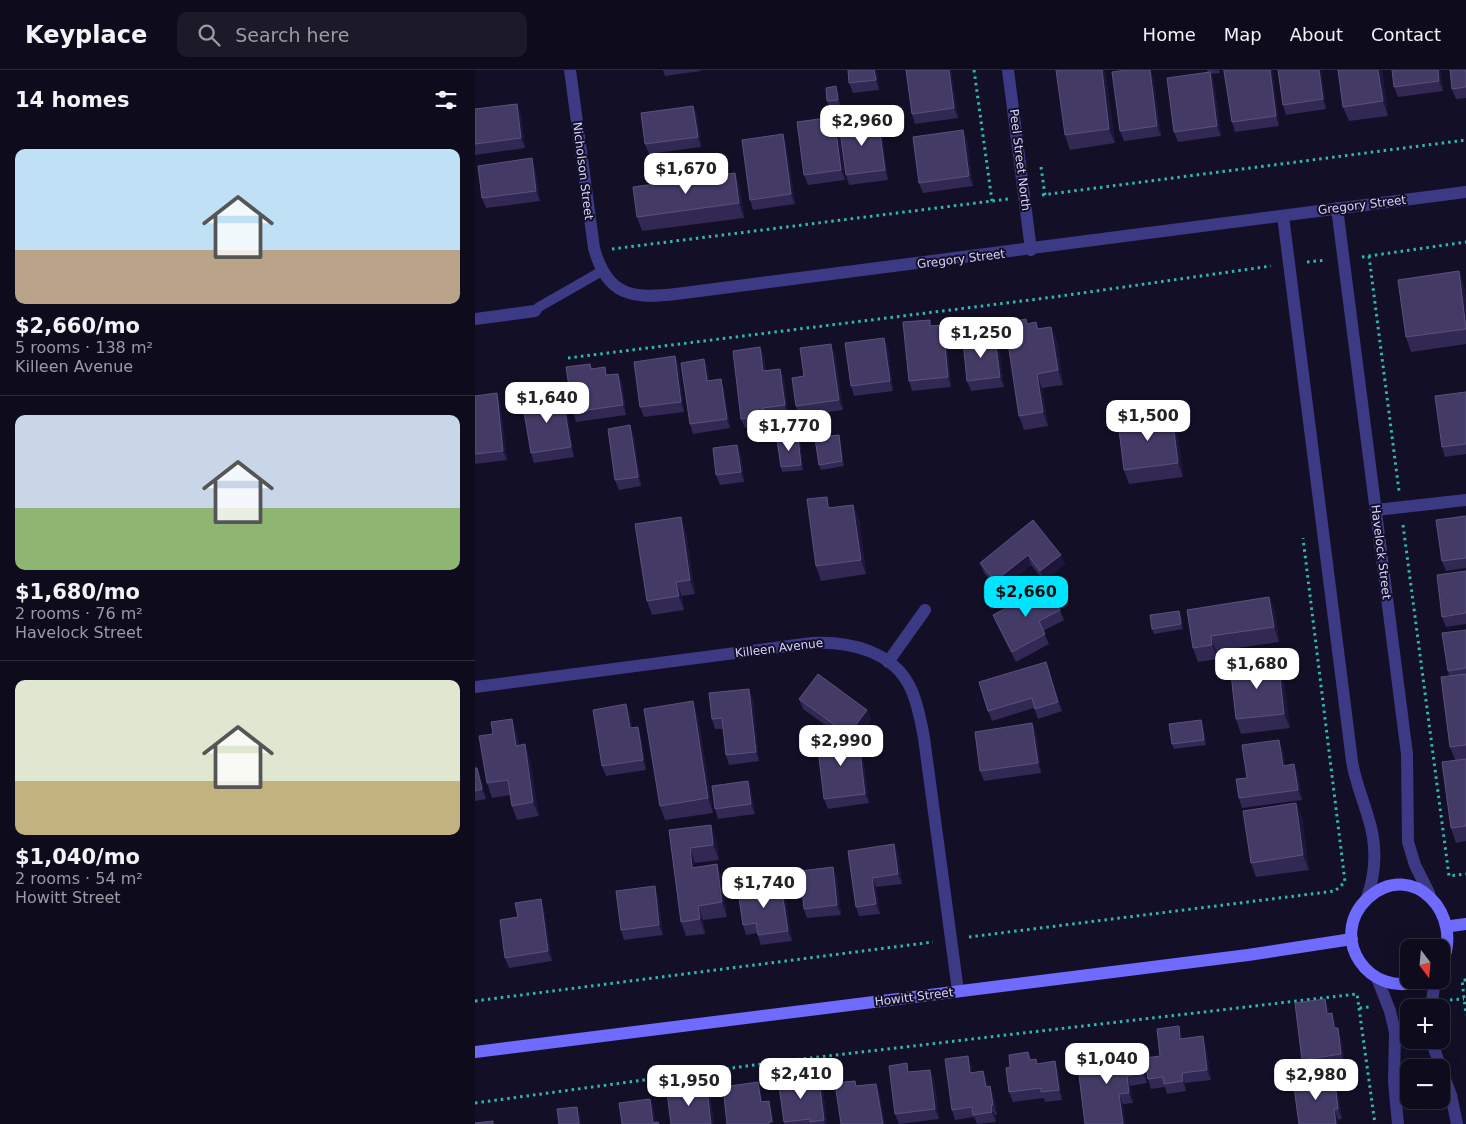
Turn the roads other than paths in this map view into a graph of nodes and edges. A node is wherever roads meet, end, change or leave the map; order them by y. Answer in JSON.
{"nodes":[{"id":1,"x":569,"y":70,"type":"edge"},
{"id":2,"x":1008,"y":70,"type":"edge"},
{"id":3,"x":1466,"y":192,"type":"edge"},
{"id":4,"x":1337,"y":208,"type":"junction"},
{"id":5,"x":1283,"y":216,"type":"junction"},
{"id":6,"x":1031,"y":250,"type":"junction"},
{"id":7,"x":602,"y":271,"type":"junction"},
{"id":8,"x":535,"y":311,"type":"joint"},
{"id":9,"x":475,"y":319,"type":"edge"},
{"id":10,"x":1466,"y":500,"type":"edge"},
{"id":11,"x":1376,"y":510,"type":"junction"},
{"id":12,"x":925,"y":610,"type":"dead end"},
{"id":13,"x":887,"y":662,"type":"junction"},
{"id":14,"x":475,"y":687,"type":"edge"},
{"id":15,"x":1429,"y":893,"type":"junction"},
{"id":16,"x":1367,"y":898,"type":"junction"},
{"id":17,"x":1466,"y":924,"type":"edge"},
{"id":18,"x":1451,"y":926,"type":"junction"},
{"id":19,"x":1352,"y":939,"type":"junction"},
{"id":20,"x":1450,"y":948,"type":"edge"},
{"id":21,"x":1377,"y":978,"type":"junction"},
{"id":22,"x":1400,"y":985,"type":"edge"},
{"id":23,"x":957,"y":992,"type":"junction"},
{"id":24,"x":475,"y":1052,"type":"edge"},
{"id":25,"x":1450,"y":1092,"type":"edge"},
{"id":26,"x":1398,"y":1124,"type":"edge"},
{"id":27,"x":1457,"y":1124,"type":"edge"}],
"edges":[{"from":1,"to":7,"type":"street","name":"Nicholson Street"},
{"from":2,"to":6,"type":"street","name":"Peel Street North"},
{"from":3,"to":4,"type":"street","name":"Gregory Street"},
{"from":4,"to":5,"type":"street","name":"Gregory Street"},
{"from":4,"to":11,"type":"street","name":"Havelock Street"},
{"from":5,"to":6,"type":"street","name":"Gregory Street"},
{"from":5,"to":16,"type":"street"},
{"from":6,"to":7,"type":"street","name":"Gregory Street"},
{"from":7,"to":8,"type":"lane"},
{"from":8,"to":9,"type":"street"},
{"from":10,"to":11,"type":"street"},
{"from":11,"to":15,"type":"street","name":"Havelock Street"},
{"from":12,"to":13,"type":"street"},
{"from":13,"to":14,"type":"street","name":"Killeen Avenue"},
{"from":13,"to":23,"type":"street","name":"Killeen Avenue"},
{"from":15,"to":16,"type":"street"},
{"from":15,"to":18,"type":"street"},
{"from":16,"to":19,"type":"street"},
{"from":17,"to":18,"type":"street"},
{"from":18,"to":20,"type":"street"},
{"from":19,"to":21,"type":"street"},
{"from":19,"to":23,"type":"street","name":"Howitt Street"},
{"from":21,"to":22,"type":"street"},
{"from":21,"to":26,"type":"street"},
{"from":23,"to":24,"type":"street","name":"Howitt Street"},
{"from":25,"to":27,"type":"street"}]}
